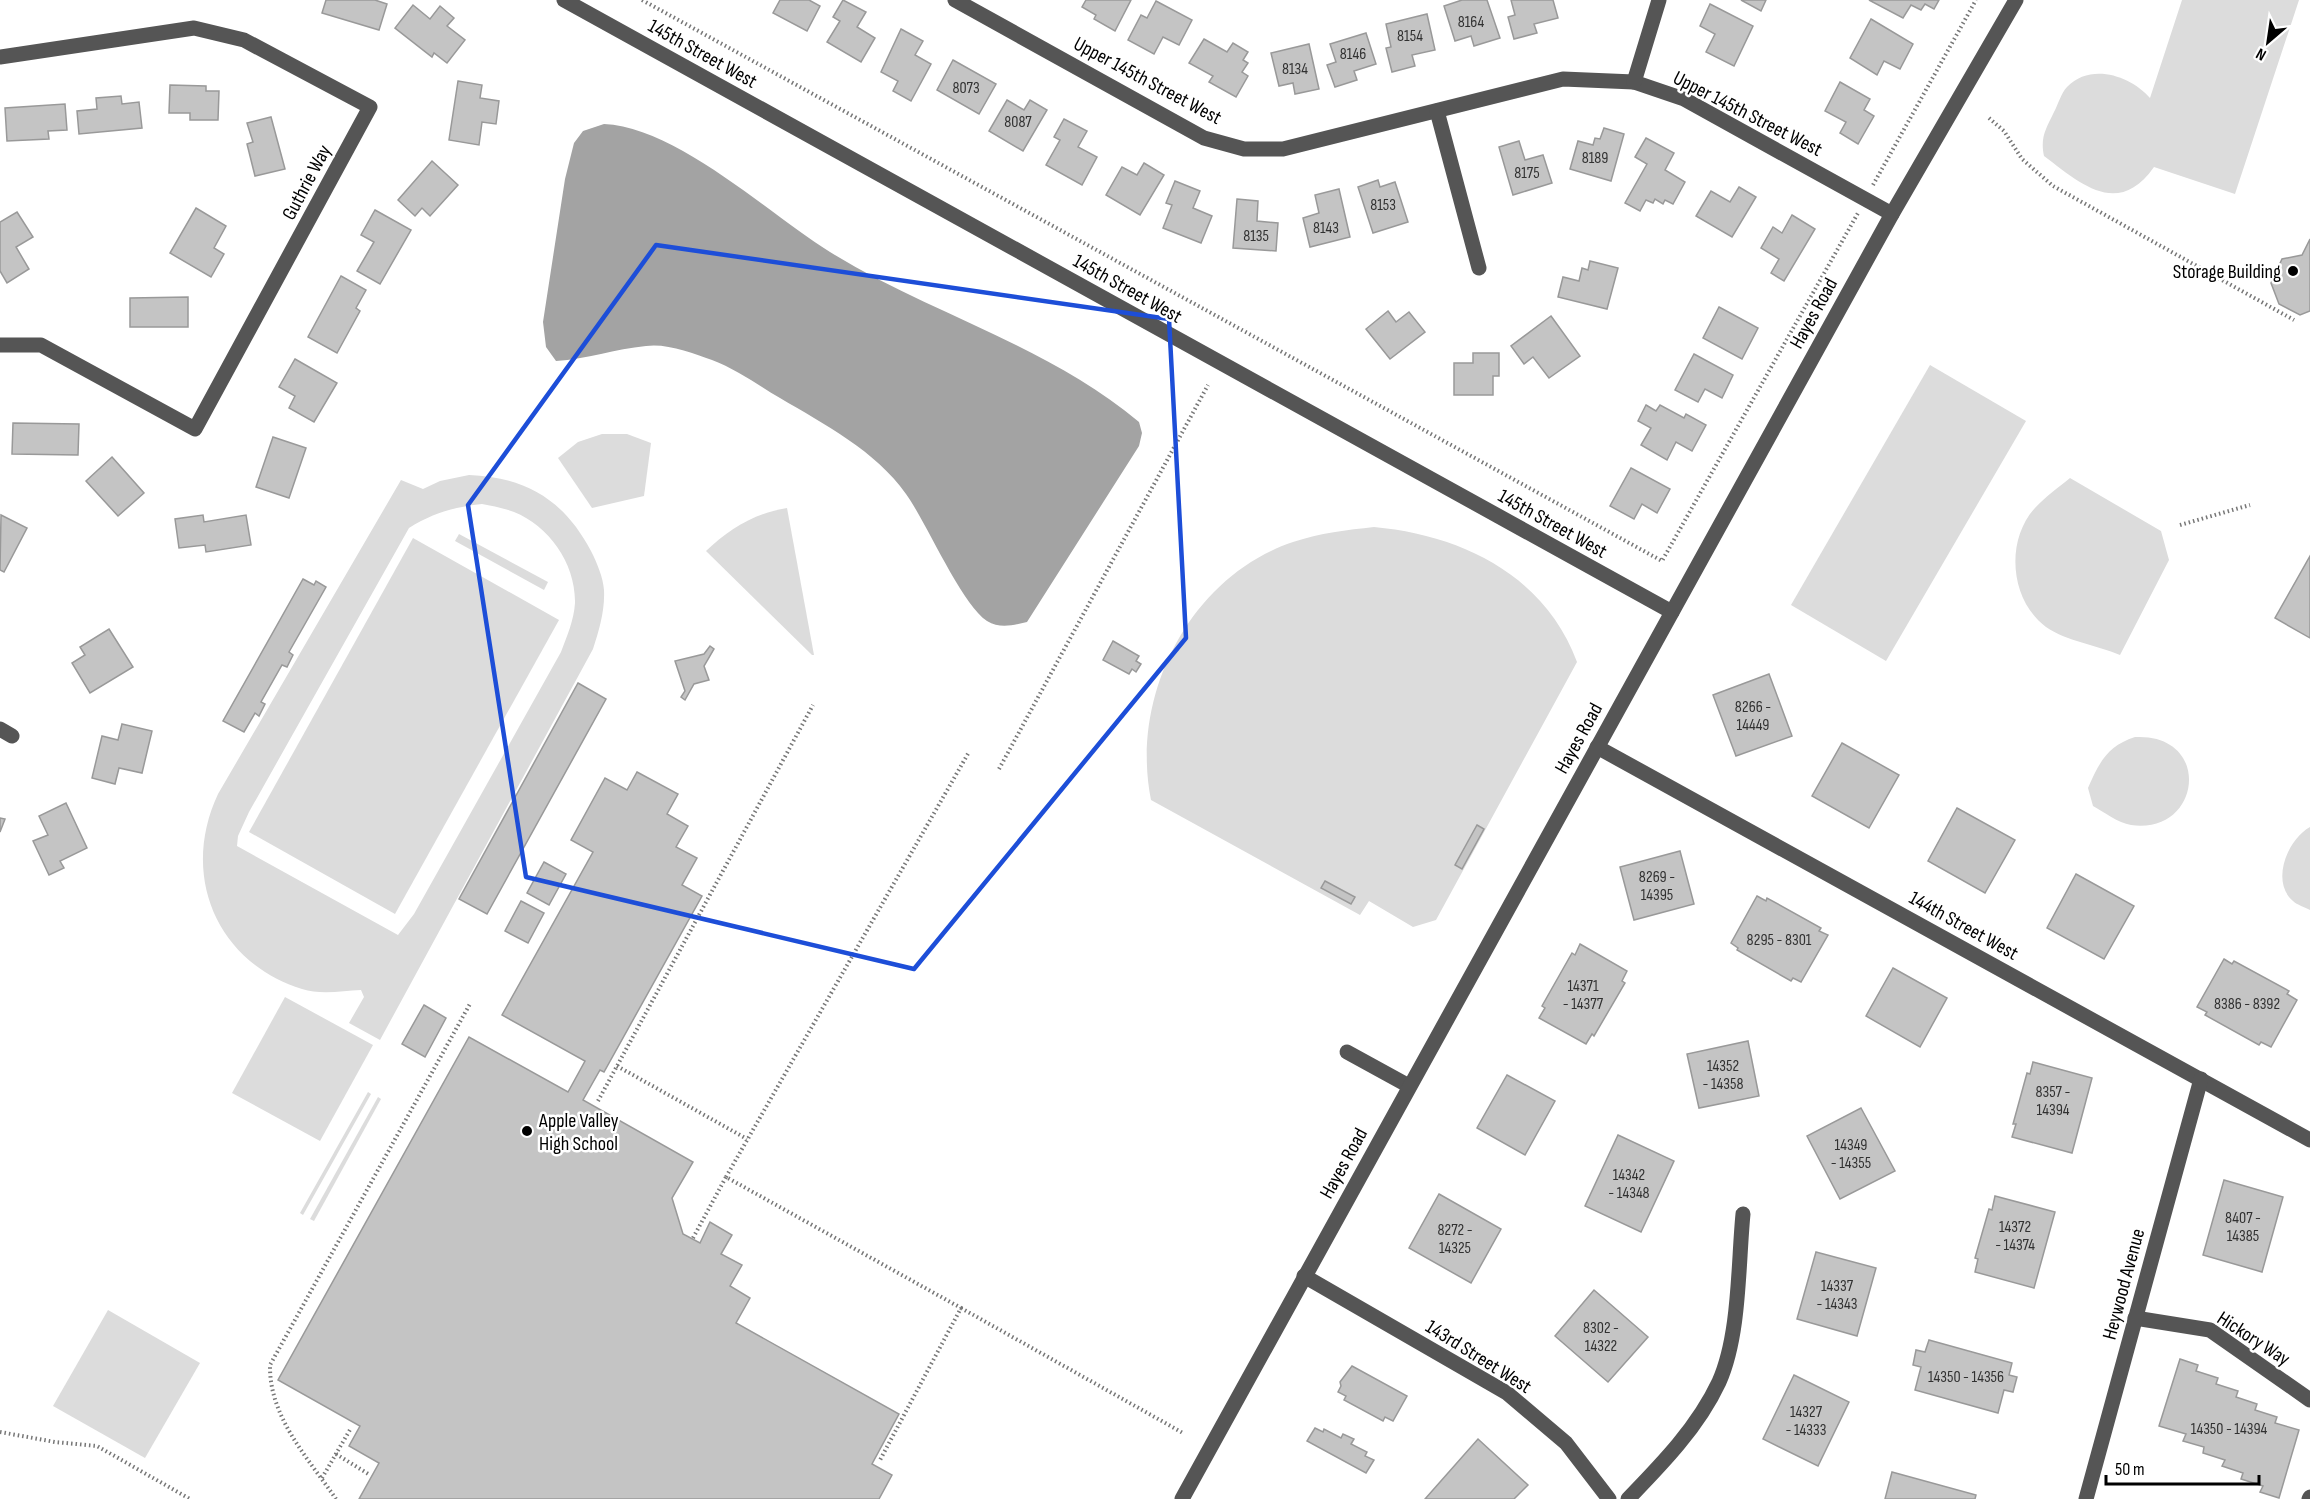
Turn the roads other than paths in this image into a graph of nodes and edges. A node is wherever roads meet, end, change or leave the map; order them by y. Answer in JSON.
{"nodes":[{"id":1,"x":564,"y":0,"type":"edge"},
{"id":2,"x":956,"y":0,"type":"edge"},
{"id":3,"x":1659,"y":0,"type":"edge"},
{"id":4,"x":2016,"y":0,"type":"edge"},
{"id":5,"x":0,"y":57,"type":"edge"},
{"id":6,"x":1634,"y":82,"type":"junction"},
{"id":7,"x":1437,"y":111,"type":"junction"},
{"id":8,"x":1892,"y":214,"type":"junction"},
{"id":9,"x":1479,"y":268,"type":"dead end"},
{"id":10,"x":0,"y":345,"type":"edge"},
{"id":11,"x":1672,"y":612,"type":"junction"},
{"id":12,"x":1597,"y":747,"type":"junction"},
{"id":13,"x":1347,"y":1052,"type":"dead end"},
{"id":14,"x":2201,"y":1079,"type":"junction"},
{"id":15,"x":1409,"y":1086,"type":"junction"},
{"id":16,"x":2310,"y":1140,"type":"edge"},
{"id":17,"x":1743,"y":1214,"type":"dead end"},
{"id":18,"x":1304,"y":1276,"type":"junction"},
{"id":19,"x":2135,"y":1318,"type":"junction"},
{"id":20,"x":2310,"y":1400,"type":"edge"},
{"id":21,"x":1182,"y":1499,"type":"edge"},
{"id":22,"x":1610,"y":1499,"type":"edge"},
{"id":23,"x":1628,"y":1499,"type":"edge"},
{"id":24,"x":2086,"y":1499,"type":"edge"}],
"edges":[{"from":1,"to":11,"type":"street","name":"145th Street West"},
{"from":2,"to":7,"type":"street","name":"Upper 145th Street West"},
{"from":3,"to":6,"type":"street"},
{"from":4,"to":8,"type":"street","name":"Hayes Road"},
{"from":5,"to":10,"type":"street","name":"Guthrie Way"},
{"from":6,"to":7,"type":"street","name":"Upper 145th Street West"},
{"from":6,"to":8,"type":"street","name":"Upper 145th Street West"},
{"from":7,"to":9,"type":"street"},
{"from":8,"to":11,"type":"street","name":"Hayes Road"},
{"from":11,"to":12,"type":"street","name":"Hayes Road"},
{"from":12,"to":14,"type":"street","name":"144th Street West"},
{"from":12,"to":15,"type":"street","name":"Hayes Road"},
{"from":13,"to":15,"type":"street"},
{"from":14,"to":16,"type":"street","name":"144th Street West"},
{"from":14,"to":19,"type":"street","name":"Heywood Avenue"},
{"from":15,"to":18,"type":"street","name":"Hayes Road"},
{"from":17,"to":23,"type":"street"},
{"from":18,"to":21,"type":"street","name":"Hayes Road"},
{"from":18,"to":22,"type":"street","name":"143rd Street West"},
{"from":19,"to":20,"type":"street","name":"Hickory Way"},
{"from":19,"to":24,"type":"street","name":"Heywood Avenue"}]}
